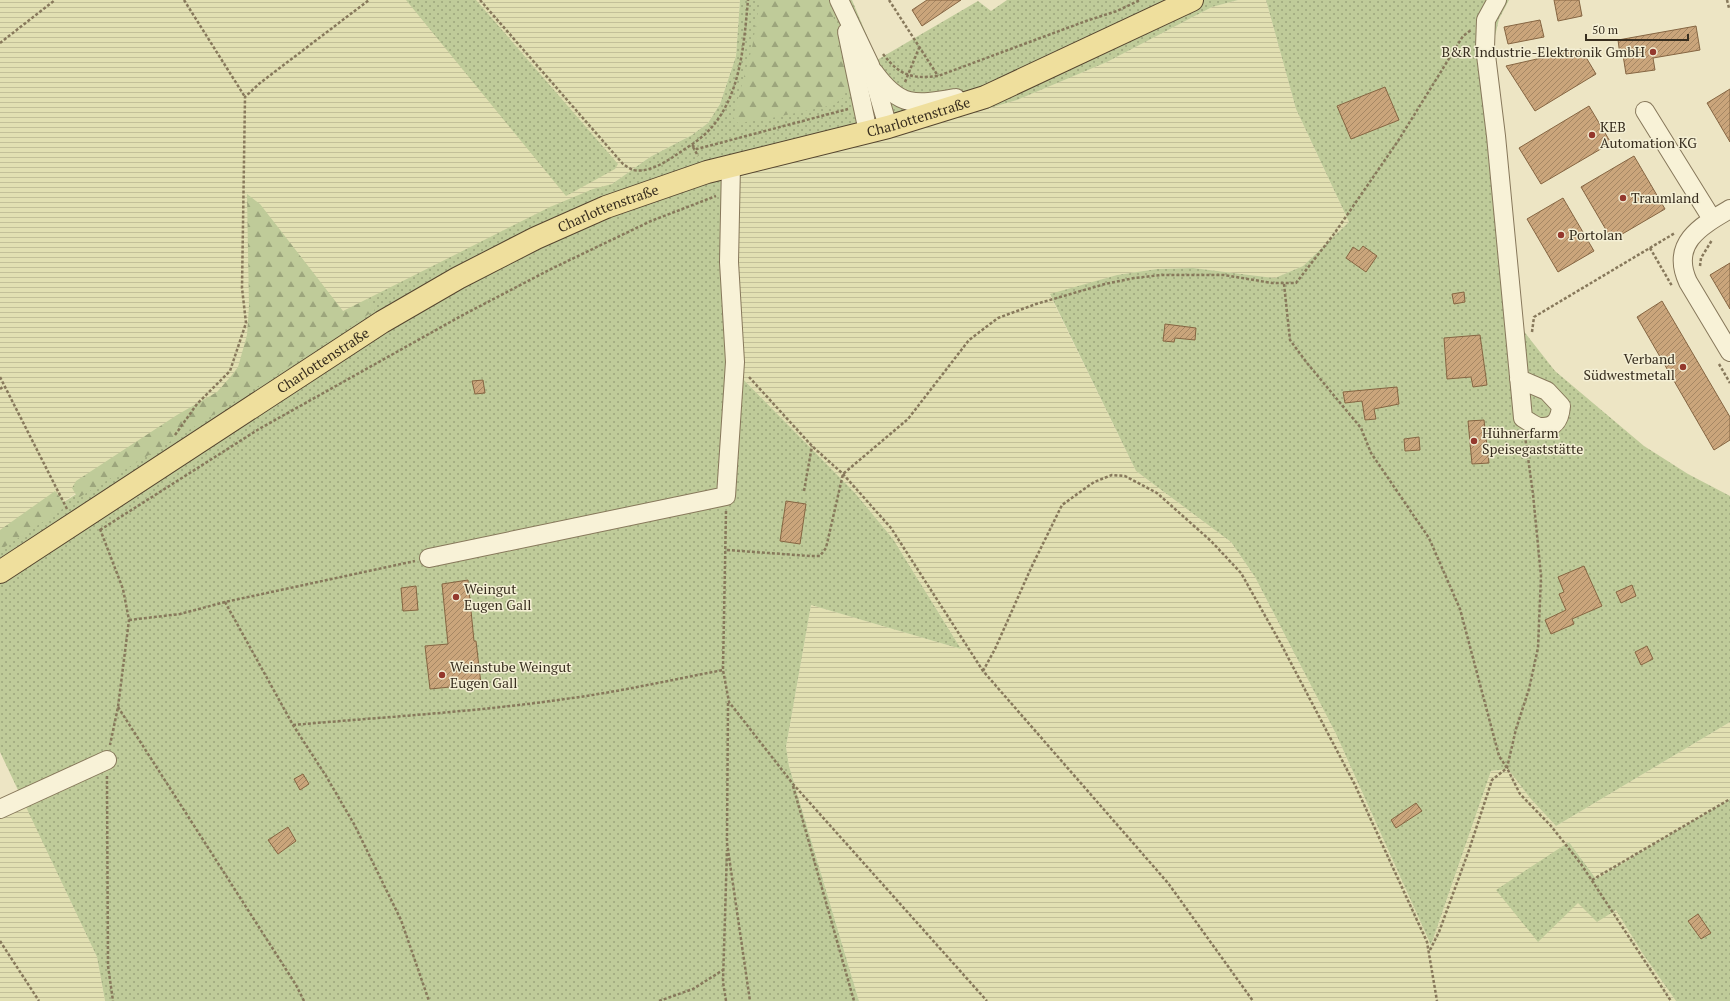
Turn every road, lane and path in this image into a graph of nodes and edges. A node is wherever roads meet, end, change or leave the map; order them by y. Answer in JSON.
{"nodes":[{"id":1,"x":55,"y":0,"type":"edge"},
{"id":2,"x":184,"y":0,"type":"edge"},
{"id":3,"x":368,"y":0,"type":"edge"},
{"id":4,"x":480,"y":0,"type":"edge"},
{"id":5,"x":748,"y":0,"type":"edge"},
{"id":6,"x":889,"y":0,"type":"edge"},
{"id":7,"x":1140,"y":0,"type":"edge"},
{"id":8,"x":1192,"y":0,"type":"edge"},
{"id":9,"x":1497,"y":0,"type":"edge"},
{"id":10,"x":1727,"y":0,"type":"edge"},
{"id":11,"x":840,"y":2,"type":"edge"},
{"id":12,"x":1730,"y":8,"type":"edge"},
{"id":13,"x":1486,"y":20,"type":"junction"},
{"id":14,"x":0,"y":43,"type":"edge"},
{"id":15,"x":920,"y":48,"type":"junction"},
{"id":16,"x":881,"y":51,"type":"dead end"},
{"id":17,"x":870,"y":65,"type":"junction"},
{"id":18,"x":908,"y":76,"type":"junction"},
{"id":19,"x":938,"y":76,"type":"junction"},
{"id":20,"x":245,"y":97,"type":"junction"},
{"id":21,"x":985,"y":97,"type":"junction"},
{"id":22,"x":850,"y":109,"type":"dead end"},
{"id":23,"x":1646,"y":111,"type":"dead end"},
{"id":24,"x":878,"y":129,"type":"junction"},
{"id":25,"x":692,"y":145,"type":"junction"},
{"id":26,"x":730,"y":165,"type":"junction"},
{"id":27,"x":730,"y":193,"type":"junction"},
{"id":28,"x":1730,"y":209,"type":"edge"},
{"id":29,"x":1712,"y":219,"type":"junction"},
{"id":30,"x":1694,"y":232,"type":"junction"},
{"id":31,"x":1716,"y":237,"type":"dead end"},
{"id":32,"x":1284,"y":284,"type":"junction"},
{"id":33,"x":1690,"y":284,"type":"junction"},
{"id":34,"x":1531,"y":337,"type":"dead end"},
{"id":35,"x":1730,"y":352,"type":"edge"},
{"id":36,"x":735,"y":362,"type":"junction"},
{"id":37,"x":0,"y":377,"type":"edge"},
{"id":38,"x":1519,"y":379,"type":"junction"},
{"id":39,"x":4,"y":386,"type":"junction"},
{"id":40,"x":0,"y":389,"type":"edge"},
{"id":41,"x":1523,"y":418,"type":"junction"},
{"id":42,"x":172,"y":440,"type":"dead end"},
{"id":43,"x":812,"y":446,"type":"junction"},
{"id":44,"x":843,"y":474,"type":"junction"},
{"id":45,"x":804,"y":491,"type":"dead end"},
{"id":46,"x":726,"y":496,"type":"junction"},
{"id":47,"x":98,"y":523,"type":"dead end"},
{"id":48,"x":74,"y":524,"type":"junction"},
{"id":49,"x":100,"y":530,"type":"junction"},
{"id":50,"x":727,"y":550,"type":"junction"},
{"id":51,"x":429,"y":558,"type":"joint"},
{"id":52,"x":0,"y":572,"type":"edge"},
{"id":53,"x":225,"y":602,"type":"junction"},
{"id":54,"x":129,"y":620,"type":"junction"},
{"id":55,"x":723,"y":670,"type":"junction"},
{"id":56,"x":982,"y":671,"type":"junction"},
{"id":57,"x":728,"y":702,"type":"junction"},
{"id":58,"x":118,"y":707,"type":"junction"},
{"id":59,"x":293,"y":724,"type":"junction"},
{"id":60,"x":107,"y":760,"type":"junction"},
{"id":61,"x":1507,"y":768,"type":"junction"},
{"id":62,"x":793,"y":784,"type":"junction"},
{"id":63,"x":1730,"y":799,"type":"edge"},
{"id":64,"x":0,"y":810,"type":"edge"},
{"id":65,"x":727,"y":843,"type":"junction"},
{"id":66,"x":1592,"y":880,"type":"junction"},
{"id":67,"x":0,"y":941,"type":"edge"},
{"id":68,"x":1430,"y":950,"type":"junction"},
{"id":69,"x":724,"y":970,"type":"junction"},
{"id":70,"x":39,"y":1001,"type":"edge"},
{"id":71,"x":113,"y":1001,"type":"edge"},
{"id":72,"x":304,"y":1001,"type":"edge"},
{"id":73,"x":429,"y":1001,"type":"edge"},
{"id":74,"x":659,"y":1001,"type":"edge"},
{"id":75,"x":726,"y":1001,"type":"edge"},
{"id":76,"x":750,"y":1001,"type":"edge"},
{"id":77,"x":854,"y":1001,"type":"edge"},
{"id":78,"x":987,"y":1001,"type":"edge"},
{"id":79,"x":1253,"y":1001,"type":"edge"},
{"id":80,"x":1437,"y":1001,"type":"edge"},
{"id":81,"x":1671,"y":1001,"type":"edge"}],
"edges":[{"from":1,"to":14,"type":"path"},
{"from":2,"to":20,"type":"path"},
{"from":3,"to":20,"type":"path"},
{"from":4,"to":25,"type":"path"},
{"from":5,"to":25,"type":"path"},
{"from":6,"to":15,"type":"path"},
{"from":7,"to":19,"type":"path"},
{"from":8,"to":21,"type":"main road","name":"Charlottenstraße"},
{"from":9,"to":13,"type":"street"},
{"from":10,"to":12,"type":"path"},
{"from":11,"to":17,"type":"street"},
{"from":11,"to":24,"type":"street"},
{"from":13,"to":32,"type":"path"},
{"from":13,"to":38,"type":"street"},
{"from":15,"to":18,"type":"path"},
{"from":15,"to":19,"type":"path"},
{"from":16,"to":18,"type":"path"},
{"from":17,"to":21,"type":"street"},
{"from":17,"to":24,"type":"street"},
{"from":18,"to":19,"type":"path"},
{"from":20,"to":42,"type":"path"},
{"from":21,"to":24,"type":"main road","name":"Charlottenstraße"},
{"from":22,"to":25,"type":"path"},
{"from":23,"to":29,"type":"street"},
{"from":24,"to":26,"type":"main road","name":"Charlottenstraße"},
{"from":26,"to":27,"type":"street"},
{"from":26,"to":48,"type":"main road","name":"Charlottenstraße"},
{"from":27,"to":36,"type":"street"},
{"from":27,"to":49,"type":"path"},
{"from":28,"to":29,"type":"street"},
{"from":29,"to":30,"type":"street"},
{"from":30,"to":33,"type":"street"},
{"from":30,"to":34,"type":"path"},
{"from":31,"to":33,"type":"path"},
{"from":32,"to":44,"type":"path"},
{"from":32,"to":61,"type":"path"},
{"from":33,"to":35,"type":"street"},
{"from":36,"to":43,"type":"path"},
{"from":36,"to":46,"type":"street"},
{"from":37,"to":39,"type":"path"},
{"from":38,"to":41,"type":"street"},
{"from":38,"to":41,"type":"street"},
{"from":39,"to":40,"type":"path"},
{"from":39,"to":48,"type":"path"},
{"from":41,"to":61,"type":"path"},
{"from":43,"to":44,"type":"path"},
{"from":43,"to":45,"type":"path"},
{"from":44,"to":50,"type":"path"},
{"from":44,"to":56,"type":"path"},
{"from":46,"to":50,"type":"path"},
{"from":46,"to":51,"type":"street"},
{"from":47,"to":49,"type":"path"},
{"from":48,"to":52,"type":"main road","name":"Charlottenstraße"},
{"from":49,"to":54,"type":"path"},
{"from":50,"to":55,"type":"path"},
{"from":51,"to":53,"type":"path"},
{"from":53,"to":54,"type":"path"},
{"from":53,"to":59,"type":"path"},
{"from":54,"to":58,"type":"path"},
{"from":55,"to":57,"type":"path"},
{"from":55,"to":59,"type":"path"},
{"from":56,"to":68,"type":"path"},
{"from":56,"to":79,"type":"path"},
{"from":57,"to":62,"type":"path"},
{"from":57,"to":65,"type":"path"},
{"from":58,"to":60,"type":"path"},
{"from":58,"to":72,"type":"path"},
{"from":59,"to":73,"type":"path"},
{"from":60,"to":64,"type":"street"},
{"from":60,"to":71,"type":"path"},
{"from":61,"to":66,"type":"path"},
{"from":61,"to":68,"type":"path"},
{"from":62,"to":77,"type":"path"},
{"from":62,"to":78,"type":"path"},
{"from":63,"to":66,"type":"path"},
{"from":65,"to":69,"type":"path"},
{"from":65,"to":76,"type":"path"},
{"from":66,"to":81,"type":"path"},
{"from":67,"to":70,"type":"path"},
{"from":68,"to":80,"type":"path"},
{"from":69,"to":74,"type":"path"},
{"from":69,"to":75,"type":"path"}]}
